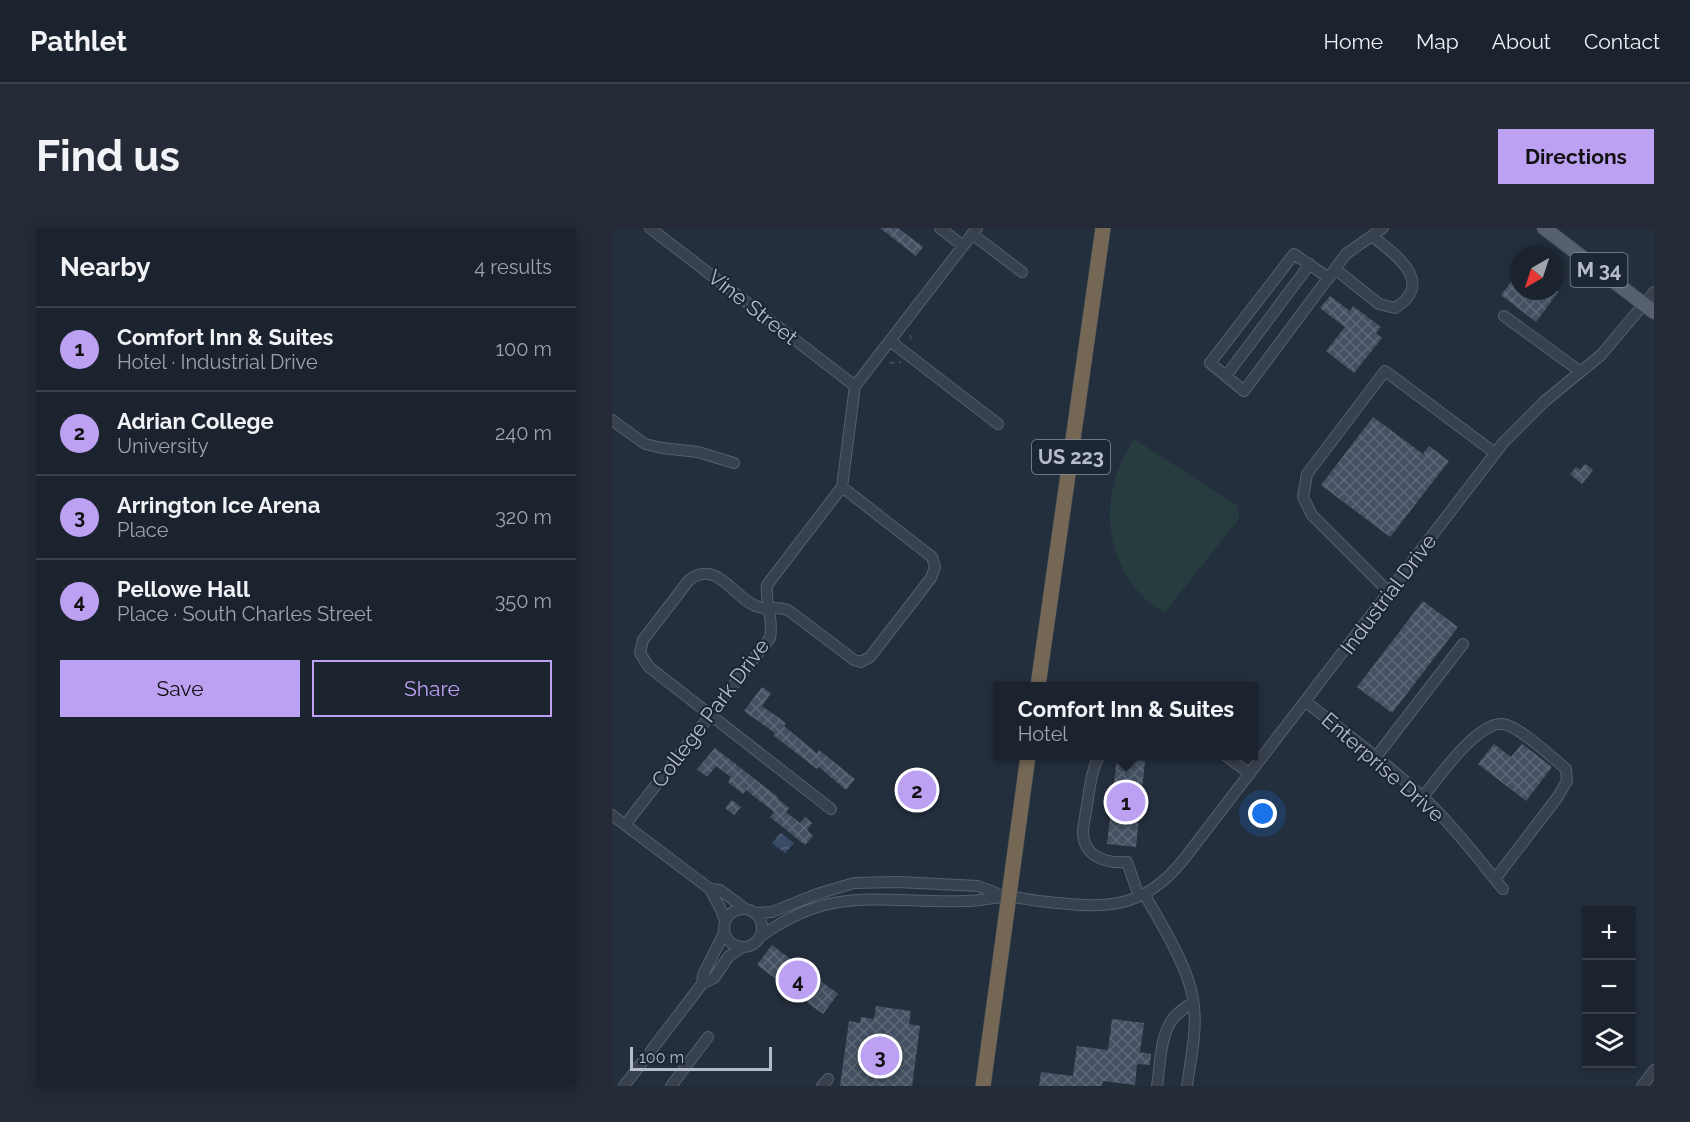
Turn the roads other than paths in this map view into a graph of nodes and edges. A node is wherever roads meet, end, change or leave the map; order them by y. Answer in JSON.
{"nodes":[{"id":1,"x":651,"y":228,"type":"edge"},
{"id":2,"x":940,"y":228,"type":"edge"},
{"id":3,"x":1103,"y":228,"type":"edge"},
{"id":4,"x":1383,"y":228,"type":"edge"},
{"id":5,"x":1544,"y":228,"type":"edge"},
{"id":6,"x":975,"y":231,"type":"edge"},
{"id":7,"x":1372,"y":236,"type":"junction"},
{"id":8,"x":963,"y":246,"type":"junction"},
{"id":9,"x":1310,"y":264,"type":"junction"},
{"id":10,"x":1022,"y":272,"type":"dead end"},
{"id":11,"x":1332,"y":273,"type":"junction"},
{"id":12,"x":1654,"y":292,"type":"edge"},
{"id":13,"x":1649,"y":308,"type":"edge"},
{"id":14,"x":1504,"y":316,"type":"dead end"},
{"id":15,"x":890,"y":341,"type":"junction"},
{"id":16,"x":1581,"y":372,"type":"junction"},
{"id":17,"x":1226,"y":376,"type":"junction"},
{"id":18,"x":855,"y":387,"type":"junction"},
{"id":19,"x":614,"y":421,"type":"edge"},
{"id":20,"x":998,"y":424,"type":"dead end"},
{"id":21,"x":1496,"y":453,"type":"junction"},
{"id":22,"x":734,"y":464,"type":"dead end"},
{"id":23,"x":842,"y":487,"type":"junction"},
{"id":24,"x":1389,"y":592,"type":"junction"},
{"id":25,"x":768,"y":607,"type":"junction"},
{"id":26,"x":1463,"y":644,"type":"dead end"},
{"id":27,"x":1039,"y":682,"type":"edge"},
{"id":28,"x":1306,"y":702,"type":"junction"},
{"id":29,"x":710,"y":714,"type":"junction"},
{"id":30,"x":1376,"y":757,"type":"junction"},
{"id":31,"x":1027,"y":760,"type":"edge"},
{"id":32,"x":1097,"y":760,"type":"edge"},
{"id":33,"x":1231,"y":760,"type":"edge"},
{"id":34,"x":1250,"y":774,"type":"junction"},
{"id":35,"x":1423,"y":797,"type":"junction"},
{"id":36,"x":831,"y":809,"type":"dead end"},
{"id":37,"x":612,"y":815,"type":"edge"},
{"id":38,"x":625,"y":825,"type":"junction"},
{"id":39,"x":1495,"y":879,"type":"junction"},
{"id":40,"x":710,"y":889,"type":"junction"},
{"id":41,"x":1503,"y":889,"type":"dead end"},
{"id":42,"x":1141,"y":895,"type":"junction"},
{"id":43,"x":1007,"y":897,"type":"junction"},
{"id":44,"x":744,"y":908,"type":"junction"},
{"id":45,"x":756,"y":913,"type":"junction"},
{"id":46,"x":724,"y":921,"type":"junction"},
{"id":47,"x":724,"y":933,"type":"junction"},
{"id":48,"x":760,"y":937,"type":"junction"},
{"id":49,"x":743,"y":947,"type":"junction"},
{"id":50,"x":702,"y":984,"type":"junction"},
{"id":51,"x":1193,"y":1002,"type":"junction"},
{"id":52,"x":708,"y":1037,"type":"dead end"},
{"id":53,"x":1654,"y":1070,"type":"edge"},
{"id":54,"x":624,"y":1086,"type":"edge"},
{"id":55,"x":671,"y":1086,"type":"edge"},
{"id":56,"x":983,"y":1086,"type":"edge"},
{"id":57,"x":1157,"y":1086,"type":"edge"},
{"id":58,"x":1187,"y":1086,"type":"edge"},
{"id":59,"x":1642,"y":1086,"type":"edge"}],
"edges":[{"from":1,"to":18,"type":"street","name":"Vine Street"},
{"from":2,"to":8,"type":"street"},
{"from":3,"to":27,"type":"highway","number":"US 223"},
{"from":4,"to":7,"type":"street"},
{"from":5,"to":13,"type":"main road","number":"M 34"},
{"from":6,"to":8,"type":"street"},
{"from":6,"to":10,"type":"street"},
{"from":7,"to":11,"type":"street"},
{"from":7,"to":11,"type":"street"},
{"from":8,"to":15,"type":"street"},
{"from":9,"to":11,"type":"street"},
{"from":9,"to":17,"type":"street"},
{"from":9,"to":17,"type":"street"},
{"from":11,"to":17,"type":"street"},
{"from":12,"to":13,"type":"street","name":"Industrial Drive"},
{"from":13,"to":16,"type":"street","name":"Industrial Drive"},
{"from":14,"to":16,"type":"street"},
{"from":15,"to":18,"type":"street"},
{"from":15,"to":20,"type":"street"},
{"from":16,"to":21,"type":"street","name":"Industrial Drive"},
{"from":18,"to":23,"type":"street"},
{"from":19,"to":22,"type":"street"},
{"from":21,"to":24,"type":"street","name":"Industrial Drive"},
{"from":21,"to":24,"type":"street"},
{"from":23,"to":25,"type":"street","name":"College Park Drive"},
{"from":23,"to":25,"type":"street"},
{"from":24,"to":28,"type":"street","name":"Industrial Drive"},
{"from":25,"to":29,"type":"street","name":"College Park Drive"},
{"from":25,"to":29,"type":"street"},
{"from":26,"to":30,"type":"street"},
{"from":28,"to":30,"type":"street","name":"Enterprise Drive"},
{"from":28,"to":34,"type":"street","name":"Industrial Drive"},
{"from":29,"to":36,"type":"street"},
{"from":29,"to":38,"type":"street","name":"College Park Drive"},
{"from":30,"to":35,"type":"street","name":"Enterprise Drive"},
{"from":31,"to":43,"type":"highway"},
{"from":32,"to":42,"type":"street"},
{"from":33,"to":34,"type":"street"},
{"from":34,"to":42,"type":"street","name":"Industrial Drive"},
{"from":35,"to":39,"type":"street","name":"Enterprise Drive"},
{"from":35,"to":39,"type":"street"},
{"from":37,"to":38,"type":"street"},
{"from":38,"to":40,"type":"street"},
{"from":39,"to":41,"type":"street","name":"Enterprise Drive"},
{"from":40,"to":44,"type":"street"},
{"from":40,"to":46,"type":"street"},
{"from":42,"to":43,"type":"street","name":"Industrial Drive"},
{"from":42,"to":51,"type":"street"},
{"from":43,"to":45,"type":"street"},
{"from":43,"to":48,"type":"street"},
{"from":43,"to":56,"type":"highway"},
{"from":44,"to":45,"type":"street"},
{"from":44,"to":46,"type":"street"},
{"from":45,"to":48,"type":"street"},
{"from":46,"to":47,"type":"street"},
{"from":47,"to":49,"type":"street"},
{"from":47,"to":50,"type":"street"},
{"from":48,"to":49,"type":"street"},
{"from":49,"to":50,"type":"street"},
{"from":50,"to":54,"type":"street"},
{"from":51,"to":57,"type":"street"},
{"from":51,"to":58,"type":"street"},
{"from":52,"to":55,"type":"street"},
{"from":53,"to":59,"type":"street"}]}
